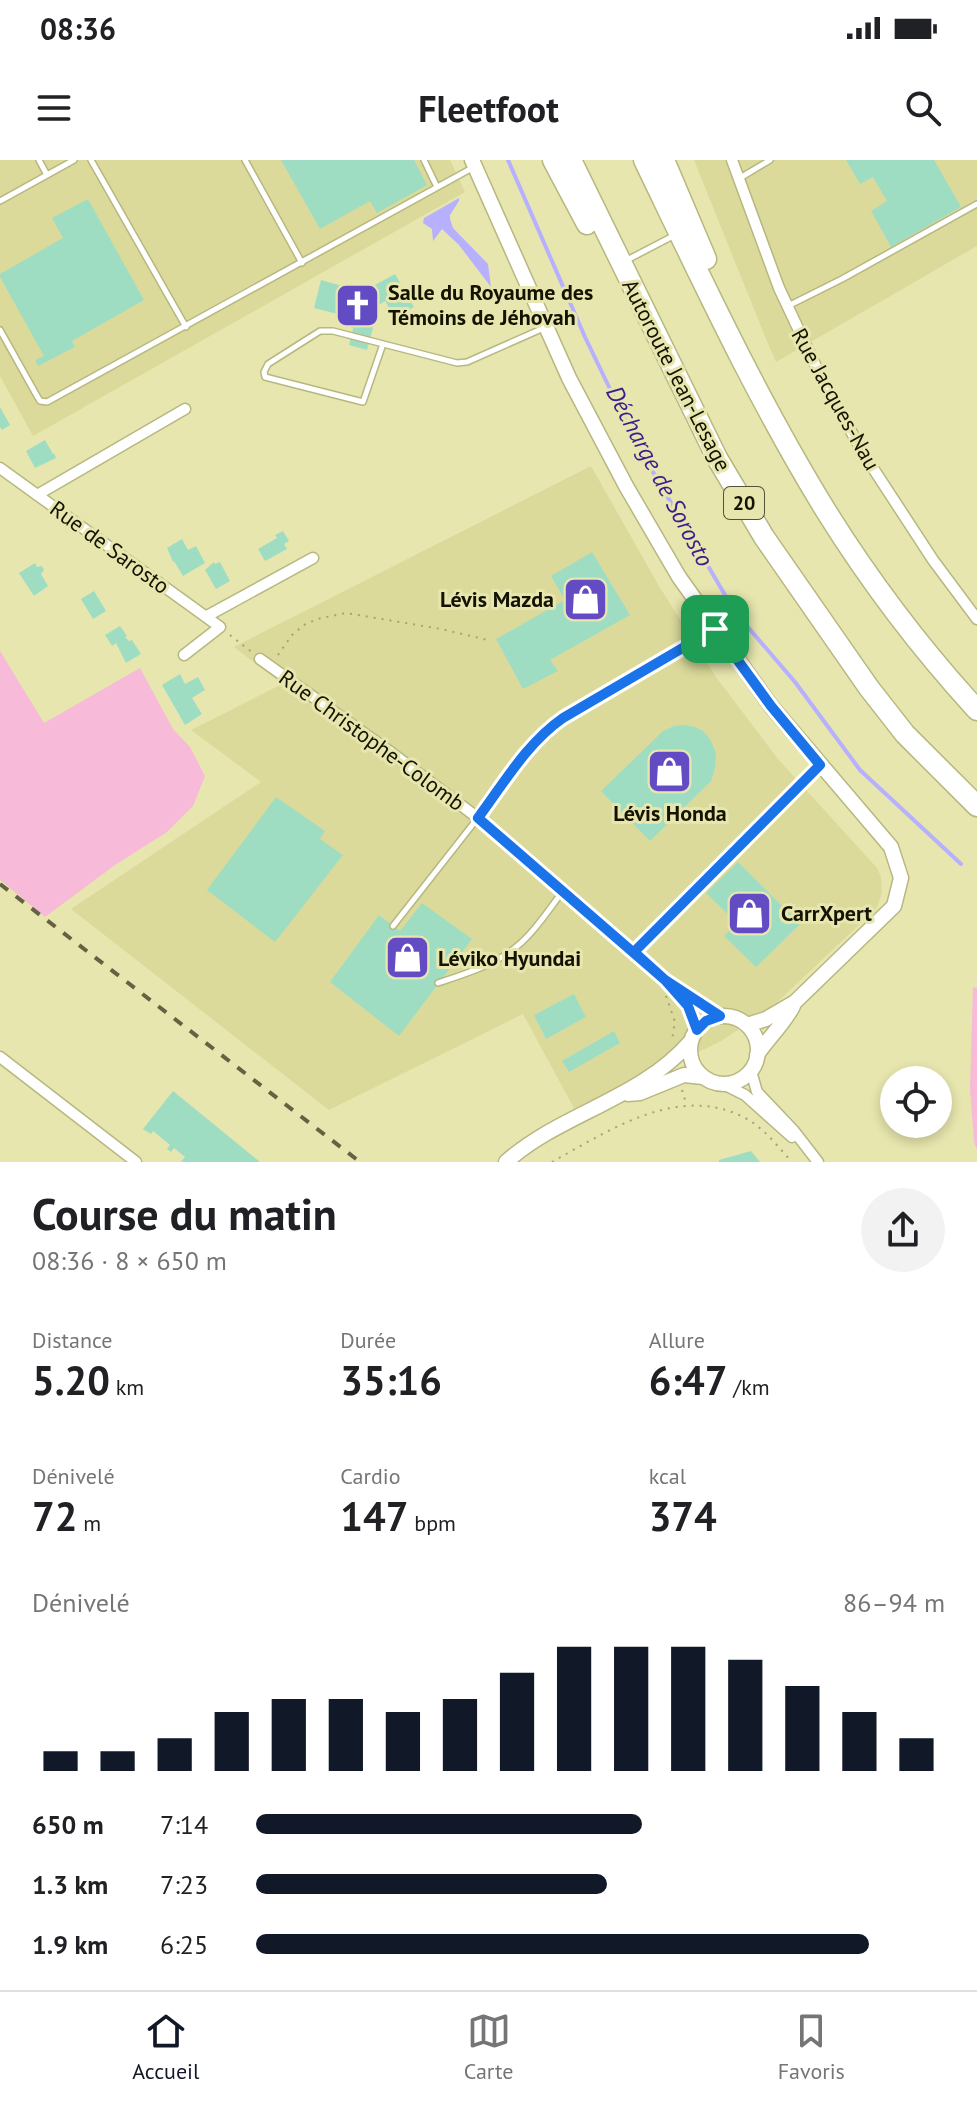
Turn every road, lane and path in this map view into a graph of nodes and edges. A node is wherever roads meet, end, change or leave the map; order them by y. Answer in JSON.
{"nodes":[{"id":1,"x":39,"y":160,"type":"edge"},
{"id":2,"x":74,"y":160,"type":"edge"},
{"id":3,"x":91,"y":160,"type":"edge"},
{"id":4,"x":245,"y":160,"type":"edge"},
{"id":5,"x":424,"y":160,"type":"edge"},
{"id":6,"x":553,"y":160,"type":"edge"},
{"id":7,"x":571,"y":160,"type":"edge"},
{"id":8,"x":644,"y":160,"type":"edge"},
{"id":9,"x":664,"y":160,"type":"edge"},
{"id":10,"x":732,"y":160,"type":"edge"},
{"id":11,"x":770,"y":160,"type":"edge"},
{"id":12,"x":474,"y":163,"type":"edge"},
{"id":13,"x":47,"y":175,"type":"junction"},
{"id":14,"x":738,"y":179,"type":"junction"},
{"id":15,"x":437,"y":187,"type":"junction"},
{"id":16,"x":0,"y":201,"type":"edge"},
{"id":17,"x":977,"y":204,"type":"edge"},
{"id":18,"x":679,"y":233,"type":"junction"},
{"id":19,"x":302,"y":263,"type":"junction"},
{"id":20,"x":621,"y":263,"type":"junction"},
{"id":21,"x":787,"y":307,"type":"junction"},
{"id":22,"x":186,"y":327,"type":"junction"},
{"id":23,"x":547,"y":327,"type":"junction"},
{"id":24,"x":0,"y":330,"type":"edge"},
{"id":25,"x":383,"y":344,"type":"junction"},
{"id":26,"x":752,"y":378,"type":"junction"},
{"id":27,"x":185,"y":409,"type":"dead end"},
{"id":28,"x":717,"y":458,"type":"junction"},
{"id":29,"x":0,"y":468,"type":"edge"},
{"id":30,"x":37,"y":495,"type":"junction"},
{"id":31,"x":313,"y":558,"type":"dead end"},
{"id":32,"x":207,"y":616,"type":"junction"},
{"id":33,"x":977,"y":619,"type":"edge"},
{"id":34,"x":220,"y":627,"type":"junction"},
{"id":35,"x":715,"y":629,"type":"junction"},
{"id":36,"x":488,"y":640,"type":"dead end"},
{"id":37,"x":184,"y":655,"type":"dead end"},
{"id":38,"x":260,"y":659,"type":"joint"},
{"id":39,"x":270,"y":666,"type":"junction"},
{"id":40,"x":977,"y":710,"type":"edge"},
{"id":41,"x":820,"y":765,"type":"junction"},
{"id":42,"x":977,"y":806,"type":"edge"},
{"id":43,"x":478,"y":818,"type":"junction"},
{"id":44,"x":564,"y":891,"type":"junction"},
{"id":45,"x":393,"y":926,"type":"dead end"},
{"id":46,"x":634,"y":952,"type":"junction"},
{"id":47,"x":665,"y":980,"type":"junction"},
{"id":48,"x":438,"y":983,"type":"dead end"},
{"id":49,"x":795,"y":1002,"type":"junction"},
{"id":50,"x":720,"y":1016,"type":"junction"},
{"id":51,"x":747,"y":1025,"type":"junction"},
{"id":52,"x":694,"y":1036,"type":"junction"},
{"id":53,"x":757,"y":1055,"type":"junction"},
{"id":54,"x":0,"y":1057,"type":"edge"},
{"id":55,"x":751,"y":1071,"type":"junction"},
{"id":56,"x":703,"y":1077,"type":"junction"},
{"id":57,"x":725,"y":1085,"type":"junction"},
{"id":58,"x":623,"y":1095,"type":"junction"},
{"id":59,"x":815,"y":1158,"type":"edge"},
{"id":60,"x":136,"y":1162,"type":"edge"},
{"id":61,"x":506,"y":1162,"type":"edge"},
{"id":62,"x":552,"y":1162,"type":"edge"},
{"id":63,"x":792,"y":1162,"type":"edge"}],
"edges":[{"from":1,"to":13,"type":"lane"},
{"from":2,"to":13,"type":"lane"},
{"from":3,"to":22,"type":"lane"},
{"from":4,"to":19,"type":"lane"},
{"from":5,"to":15,"type":"lane"},
{"from":6,"to":28,"type":"highway"},
{"from":7,"to":20,"type":"highway","name":"Autoroute Jean-Lesage","number":"20"},
{"from":8,"to":18,"type":"highway"},
{"from":9,"to":26,"type":"highway"},
{"from":10,"to":14,"type":"street","name":"Rue Jacques-Nau"},
{"from":11,"to":14,"type":"lane"},
{"from":12,"to":15,"type":"lane"},
{"from":12,"to":23,"type":"street"},
{"from":13,"to":16,"type":"lane"},
{"from":14,"to":21,"type":"street","name":"Rue Jacques-Nau"},
{"from":15,"to":19,"type":"lane"},
{"from":17,"to":21,"type":"lane"},
{"from":18,"to":20,"type":"lane"},
{"from":18,"to":26,"type":"highway"},
{"from":19,"to":22,"type":"lane"},
{"from":20,"to":28,"type":"highway","name":"Autoroute Jean-Lesage","number":"20"},
{"from":21,"to":33,"type":"street","name":"Rue Jacques-Nau"},
{"from":22,"to":24,"type":"lane"},
{"from":23,"to":25,"type":"lane"},
{"from":23,"to":35,"type":"street"},
{"from":25,"to":25,"type":"lane"},
{"from":26,"to":40,"type":"highway"},
{"from":27,"to":30,"type":"street"},
{"from":28,"to":42,"type":"highway","name":"Autoroute Jean-Lesage","number":"20"},
{"from":29,"to":30,"type":"street","name":"Rue de Sarosto"},
{"from":30,"to":32,"type":"street","name":"Rue de Sarosto"},
{"from":31,"to":32,"type":"street"},
{"from":32,"to":34,"type":"street","name":"Rue de Sarosto"},
{"from":34,"to":37,"type":"street"},
{"from":34,"to":38,"type":"path"},
{"from":35,"to":41,"type":"street"},
{"from":35,"to":43,"type":"street"},
{"from":36,"to":39,"type":"path"},
{"from":38,"to":39,"type":"street","name":"Rue Christophe-Colomb"},
{"from":39,"to":43,"type":"street","name":"Rue Christophe-Colomb"},
{"from":41,"to":46,"type":"lane"},
{"from":41,"to":49,"type":"street"},
{"from":43,"to":44,"type":"street","name":"Rue Christophe-Colomb"},
{"from":43,"to":45,"type":"lane"},
{"from":44,"to":46,"type":"street","name":"Rue Christophe-Colomb"},
{"from":44,"to":48,"type":"lane"},
{"from":46,"to":47,"type":"street","name":"Rue Christophe-Colomb"},
{"from":47,"to":50,"type":"street","name":"Rue Christophe-Colomb"},
{"from":47,"to":52,"type":"street","name":"Rue Christophe-Colomb"},
{"from":49,"to":51,"type":"street"},
{"from":49,"to":53,"type":"street"},
{"from":50,"to":51,"type":"street"},
{"from":50,"to":52,"type":"street"},
{"from":51,"to":53,"type":"street"},
{"from":52,"to":56,"type":"street"},
{"from":52,"to":58,"type":"street"},
{"from":53,"to":55,"type":"street"},
{"from":54,"to":60,"type":"street"},
{"from":55,"to":57,"type":"street"},
{"from":55,"to":59,"type":"street"},
{"from":56,"to":57,"type":"street"},
{"from":56,"to":58,"type":"street"},
{"from":57,"to":59,"type":"street"},
{"from":58,"to":61,"type":"street"},
{"from":62,"to":63,"type":"path"}]}
